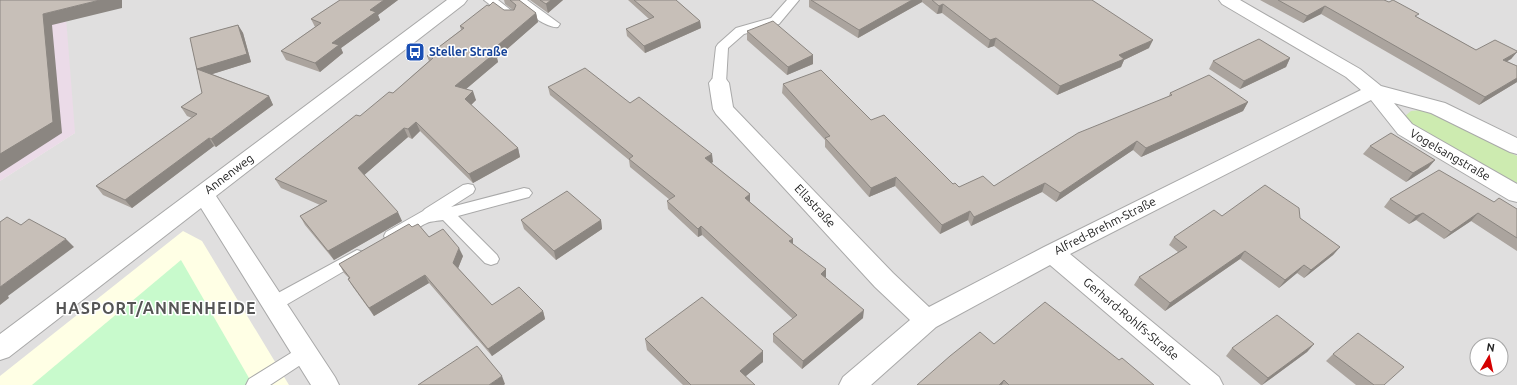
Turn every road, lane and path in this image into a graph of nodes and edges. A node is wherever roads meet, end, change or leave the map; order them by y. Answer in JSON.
{"nodes":[{"id":1,"x":458,"y":0,"type":"edge"},
{"id":2,"x":490,"y":0,"type":"edge"},
{"id":3,"x":520,"y":0,"type":"edge"},
{"id":4,"x":793,"y":0,"type":"edge"},
{"id":5,"x":1228,"y":0,"type":"edge"},
{"id":6,"x":511,"y":16,"type":"edge"},
{"id":7,"x":554,"y":24,"type":"dead end"},
{"id":8,"x":719,"y":83,"type":"joint"},
{"id":9,"x":1374,"y":91,"type":"junction"},
{"id":10,"x":1517,"y":147,"type":"edge"},
{"id":11,"x":468,"y":189,"type":"dead end"},
{"id":12,"x":524,"y":193,"type":"dead end"},
{"id":13,"x":203,"y":194,"type":"junction"},
{"id":14,"x":1517,"y":194,"type":"edge"},
{"id":15,"x":446,"y":214,"type":"junction"},
{"id":16,"x":424,"y":217,"type":"junction"},
{"id":17,"x":1052,"y":253,"type":"junction"},
{"id":18,"x":491,"y":259,"type":"dead end"},
{"id":19,"x":273,"y":304,"type":"junction"},
{"id":20,"x":927,"y":320,"type":"junction"},
{"id":21,"x":0,"y":349,"type":"edge"},
{"id":22,"x":305,"y":353,"type":"junction"},
{"id":23,"x":255,"y":385,"type":"edge"},
{"id":24,"x":326,"y":385,"type":"edge"},
{"id":25,"x":852,"y":385,"type":"edge"},
{"id":26,"x":1210,"y":385,"type":"edge"}],
"edges":[{"from":1,"to":13,"type":"street","name":"Annenweg"},
{"from":2,"to":6,"type":"lane"},
{"from":3,"to":7,"type":"lane"},
{"from":4,"to":8,"type":"lane"},
{"from":5,"to":9,"type":"street","name":"Vogelsangstraße"},
{"from":8,"to":20,"type":"street","name":"Ellastraße"},
{"from":9,"to":10,"type":"street","name":"Vogelsangstraße"},
{"from":9,"to":14,"type":"street","name":"Vogelsangstraße"},
{"from":9,"to":17,"type":"street","name":"Alfred-Brehm-Straße"},
{"from":11,"to":16,"type":"lane"},
{"from":12,"to":15,"type":"lane"},
{"from":13,"to":19,"type":"street"},
{"from":13,"to":21,"type":"street","name":"Annenweg"},
{"from":15,"to":16,"type":"lane"},
{"from":15,"to":18,"type":"lane"},
{"from":16,"to":19,"type":"lane"},
{"from":17,"to":20,"type":"street","name":"Alfred-Brehm-Straße"},
{"from":17,"to":26,"type":"street","name":"Gerhard-Rohlfs-Straße"},
{"from":19,"to":22,"type":"street"},
{"from":20,"to":25,"type":"street","name":"Alfred-Brehm-Straße"},
{"from":22,"to":23,"type":"lane"},
{"from":22,"to":24,"type":"street"}]}
